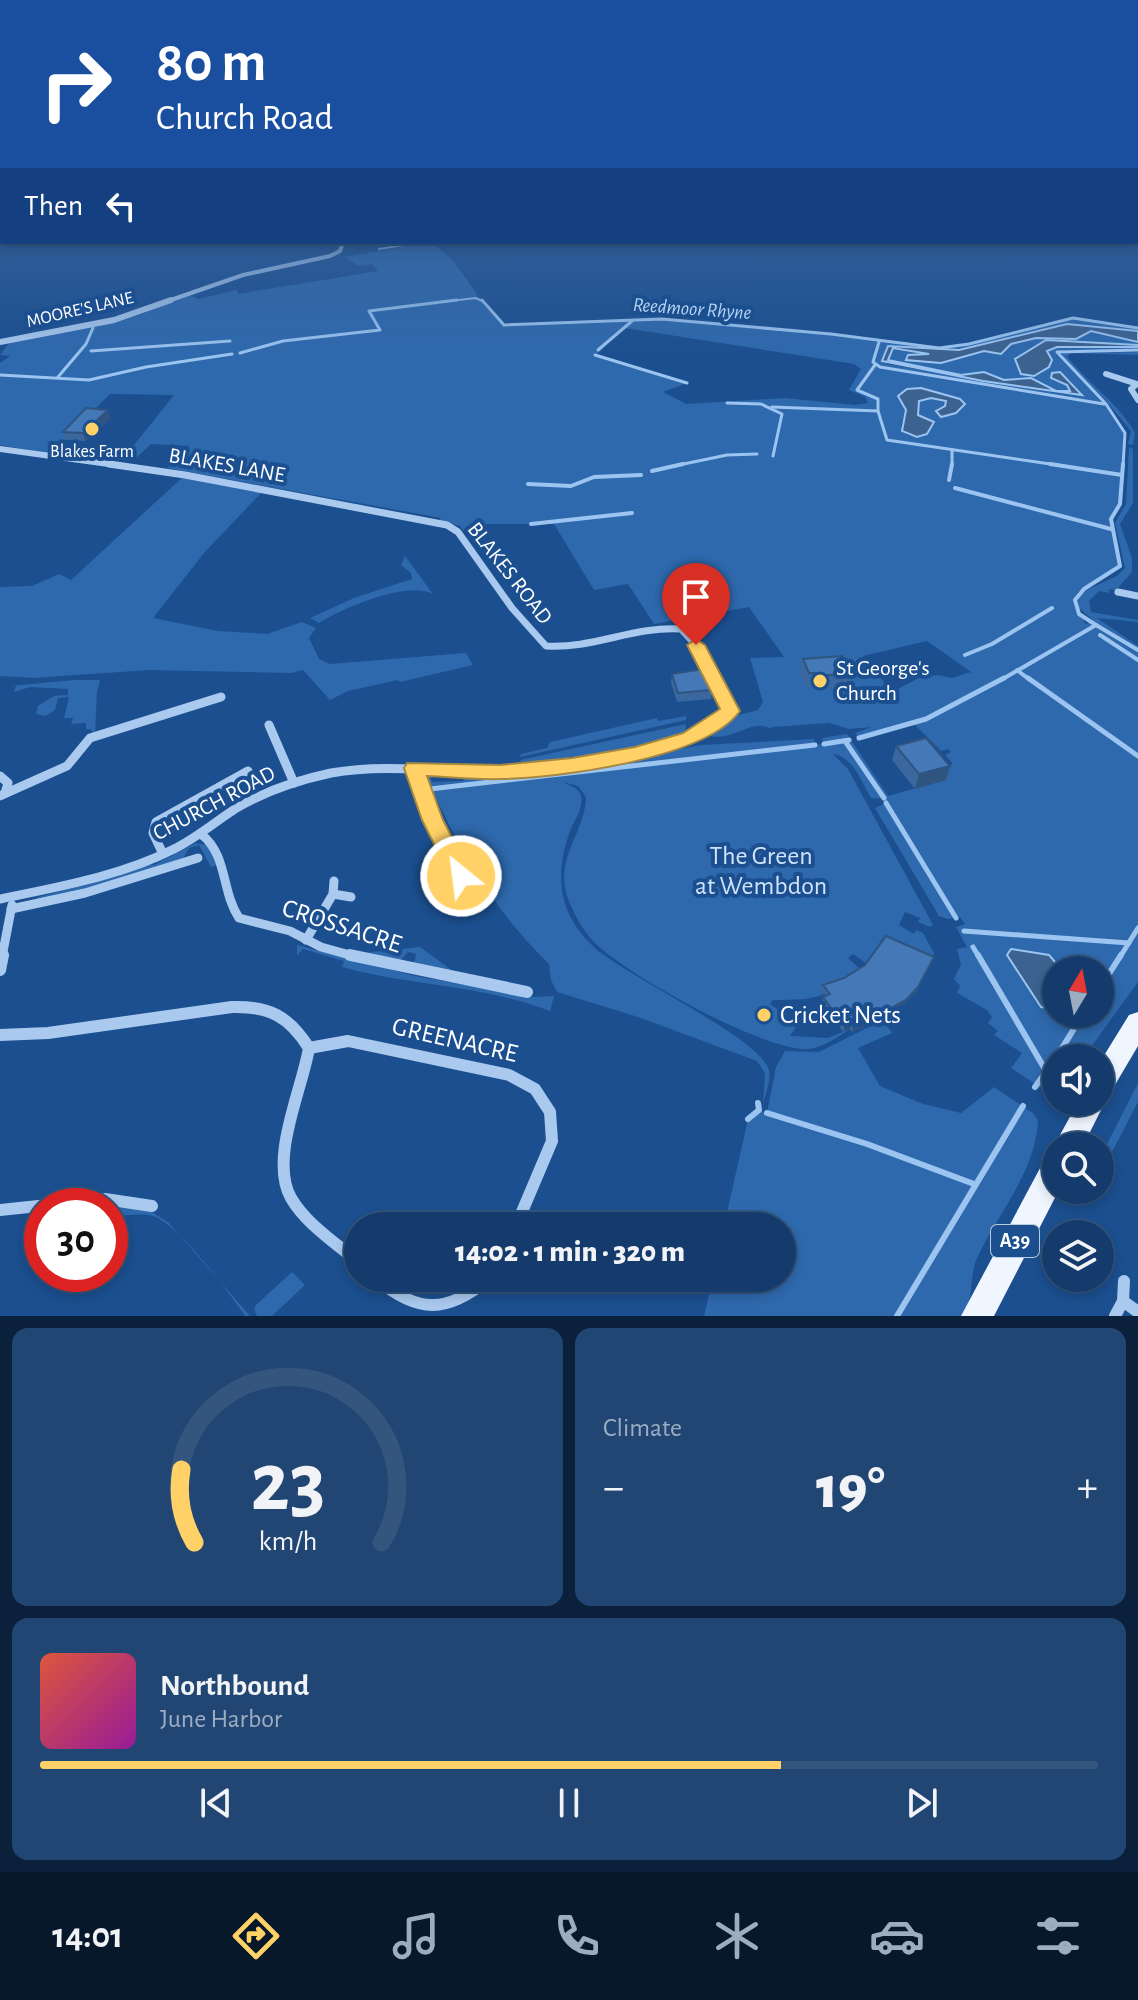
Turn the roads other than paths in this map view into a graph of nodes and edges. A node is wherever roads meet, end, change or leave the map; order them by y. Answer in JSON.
{"nodes":[{"id":1,"x":343,"y":244,"type":"edge"},
{"id":2,"x":0,"y":342,"type":"edge"},
{"id":3,"x":1106,"y":374,"type":"dead end"},
{"id":4,"x":1137,"y":384,"type":"edge"},
{"id":5,"x":1138,"y":400,"type":"edge"},
{"id":6,"x":0,"y":449,"type":"edge"},
{"id":7,"x":447,"y":525,"type":"joint"},
{"id":8,"x":1129,"y":584,"type":"dead end"},
{"id":9,"x":1118,"y":592,"type":"dead end"},
{"id":10,"x":1134,"y":595,"type":"edge"},
{"id":11,"x":685,"y":631,"type":"joint"},
{"id":12,"x":221,"y":697,"type":"dead end"},
{"id":13,"x":269,"y":725,"type":"dead end"},
{"id":14,"x":414,"y":768,"type":"junction"},
{"id":15,"x":248,"y":771,"type":"dead end"},
{"id":16,"x":0,"y":776,"type":"edge"},
{"id":17,"x":294,"y":783,"type":"junction"},
{"id":18,"x":2,"y":795,"type":"edge"},
{"id":19,"x":201,"y":834,"type":"junction"},
{"id":20,"x":163,"y":854,"type":"junction"},
{"id":21,"x":198,"y":858,"type":"dead end"},
{"id":22,"x":461,"y":876,"type":"dead end"},
{"id":23,"x":334,"y":881,"type":"dead end"},
{"id":24,"x":333,"y":894,"type":"junction"},
{"id":25,"x":12,"y":896,"type":"junction"},
{"id":26,"x":351,"y":897,"type":"dead end"},
{"id":27,"x":0,"y":899,"type":"edge"},
{"id":28,"x":11,"y":909,"type":"junction"},
{"id":29,"x":306,"y":940,"type":"junction"},
{"id":30,"x":0,"y":970,"type":"edge"},
{"id":31,"x":527,"y":992,"type":"dead end"},
{"id":32,"x":1138,"y":1023,"type":"edge"},
{"id":33,"x":0,"y":1035,"type":"edge"},
{"id":34,"x":309,"y":1048,"type":"junction"},
{"id":35,"x":1114,"y":1063,"type":"edge"},
{"id":36,"x":1042,"y":1193,"type":"edge"},
{"id":37,"x":152,"y":1206,"type":"dead end"},
{"id":38,"x":0,"y":1210,"type":"edge"},
{"id":39,"x":522,"y":1212,"type":"edge"},
{"id":40,"x":344,"y":1249,"type":"edge"},
{"id":41,"x":1124,"y":1281,"type":"dead end"},
{"id":42,"x":392,"y":1292,"type":"edge"},
{"id":43,"x":473,"y":1292,"type":"edge"},
{"id":44,"x":1123,"y":1301,"type":"junction"},
{"id":45,"x":1138,"y":1312,"type":"edge"},
{"id":46,"x":977,"y":1316,"type":"edge"},
{"id":47,"x":1115,"y":1316,"type":"edge"}],
"edges":[{"from":1,"to":2,"type":"street","name":"MOORE'S LANE"},
{"from":3,"to":4,"type":"street"},
{"from":4,"to":5,"type":"street"},
{"from":6,"to":7,"type":"street","name":"BLAKES LANE"},
{"from":7,"to":11,"type":"street","name":"BLAKES ROAD"},
{"from":8,"to":10,"type":"street"},
{"from":9,"to":10,"type":"street"},
{"from":11,"to":14,"type":"street","name":"CHURCH ROAD"},
{"from":12,"to":18,"type":"street"},
{"from":13,"to":17,"type":"street"},
{"from":14,"to":17,"type":"street","name":"CHURCH ROAD"},
{"from":14,"to":22,"type":"street"},
{"from":15,"to":20,"type":"street"},
{"from":16,"to":18,"type":"street"},
{"from":17,"to":19,"type":"street","name":"CHURCH ROAD"},
{"from":19,"to":20,"type":"street","name":"CHURCH ROAD"},
{"from":19,"to":29,"type":"street","name":"CROSSACRE"},
{"from":20,"to":25,"type":"street","name":"CHURCH ROAD"},
{"from":21,"to":28,"type":"street","name":"CHURCH ROAD"},
{"from":23,"to":24,"type":"street"},
{"from":24,"to":26,"type":"street"},
{"from":24,"to":29,"type":"street"},
{"from":25,"to":27,"type":"street","name":"CHURCH ROAD"},
{"from":25,"to":28,"type":"street"},
{"from":28,"to":30,"type":"street"},
{"from":29,"to":31,"type":"street","name":"CROSSACRE"},
{"from":32,"to":35,"type":"main road"},
{"from":33,"to":34,"type":"street"},
{"from":34,"to":39,"type":"street","name":"GREENACRE"},
{"from":34,"to":40,"type":"street"},
{"from":36,"to":46,"type":"main road","number":"A39"},
{"from":37,"to":38,"type":"street"},
{"from":41,"to":44,"type":"street"},
{"from":42,"to":43,"type":"street"},
{"from":44,"to":45,"type":"street"},
{"from":44,"to":47,"type":"street"}]}
